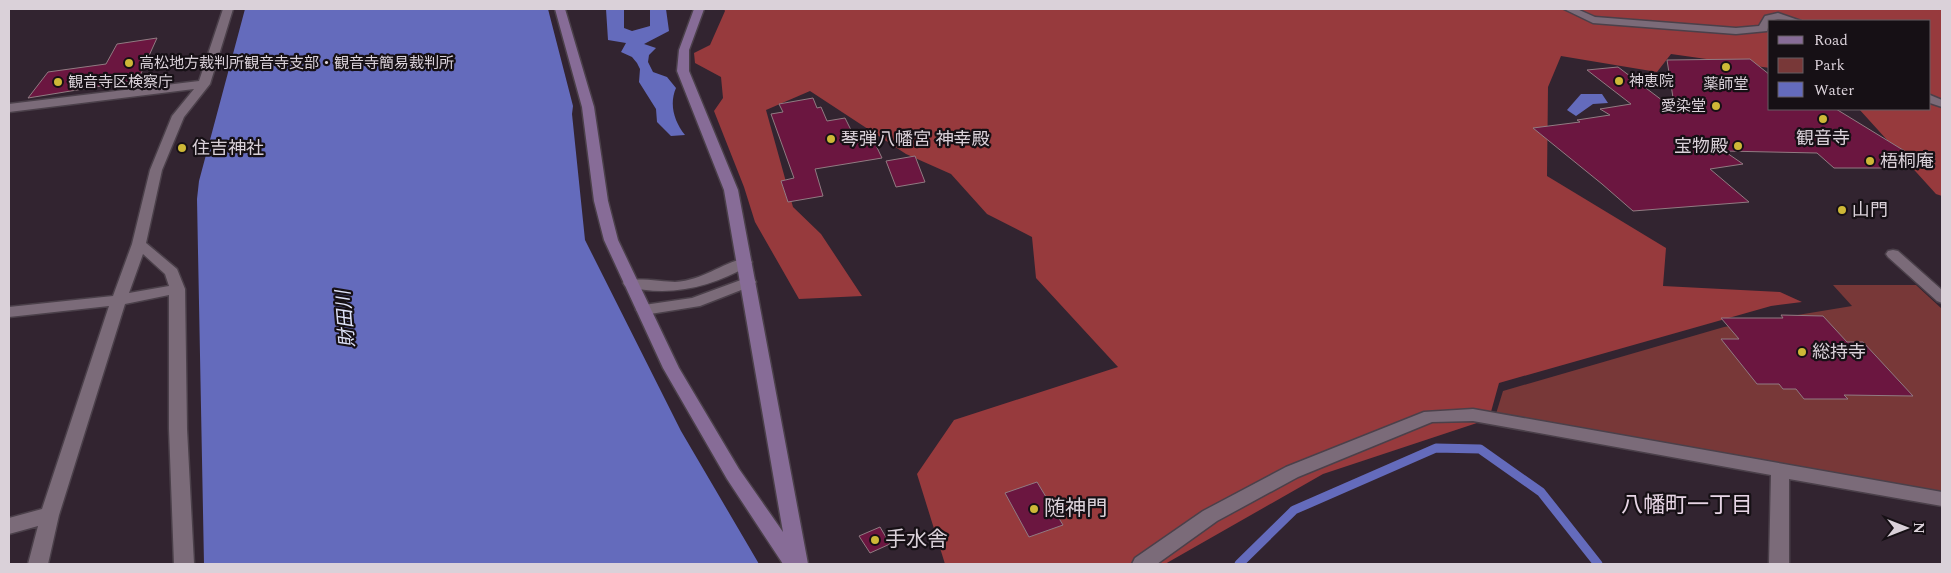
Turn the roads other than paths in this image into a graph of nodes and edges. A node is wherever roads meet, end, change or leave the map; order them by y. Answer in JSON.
{"nodes":[{"id":1,"x":228,"y":9,"type":"edge"},
{"id":2,"x":560,"y":9,"type":"edge"},
{"id":3,"x":699,"y":9,"type":"edge"},
{"id":4,"x":1569,"y":9,"type":"edge"},
{"id":5,"x":1790,"y":20,"type":"edge"},
{"id":6,"x":204,"y":84,"type":"junction"},
{"id":7,"x":9,"y":108,"type":"edge"},
{"id":8,"x":140,"y":244,"type":"junction"},
{"id":9,"x":1893,"y":254,"type":"dead end"},
{"id":10,"x":745,"y":262,"type":"junction"},
{"id":11,"x":749,"y":282,"type":"junction"},
{"id":12,"x":630,"y":283,"type":"junction"},
{"id":13,"x":177,"y":289,"type":"junction"},
{"id":14,"x":1942,"y":298,"type":"edge"},
{"id":15,"x":119,"y":300,"type":"junction"},
{"id":16,"x":644,"y":310,"type":"junction"},
{"id":17,"x":9,"y":312,"type":"edge"},
{"id":18,"x":1780,"y":472,"type":"junction"},
{"id":19,"x":1942,"y":500,"type":"edge"},
{"id":20,"x":50,"y":514,"type":"junction"},
{"id":21,"x":9,"y":526,"type":"edge"},
{"id":22,"x":38,"y":564,"type":"edge"},
{"id":23,"x":184,"y":564,"type":"edge"},
{"id":24,"x":796,"y":564,"type":"edge"},
{"id":25,"x":1142,"y":564,"type":"edge"},
{"id":26,"x":1779,"y":564,"type":"edge"}],
"edges":[{"from":1,"to":6,"type":"street"},
{"from":2,"to":12,"type":"street"},
{"from":3,"to":10,"type":"street"},
{"from":4,"to":5,"type":"street"},
{"from":6,"to":7,"type":"street"},
{"from":6,"to":8,"type":"street"},
{"from":8,"to":13,"type":"street"},
{"from":8,"to":15,"type":"street"},
{"from":9,"to":14,"type":"street"},
{"from":10,"to":11,"type":"street"},
{"from":10,"to":12,"type":"street"},
{"from":11,"to":16,"type":"street"},
{"from":11,"to":24,"type":"street"},
{"from":12,"to":16,"type":"street"},
{"from":13,"to":15,"type":"street"},
{"from":13,"to":23,"type":"street"},
{"from":15,"to":17,"type":"street"},
{"from":15,"to":20,"type":"street"},
{"from":16,"to":24,"type":"street"},
{"from":18,"to":19,"type":"street"},
{"from":18,"to":25,"type":"street"},
{"from":18,"to":26,"type":"street"},
{"from":20,"to":21,"type":"street"},
{"from":20,"to":22,"type":"street"}]}
